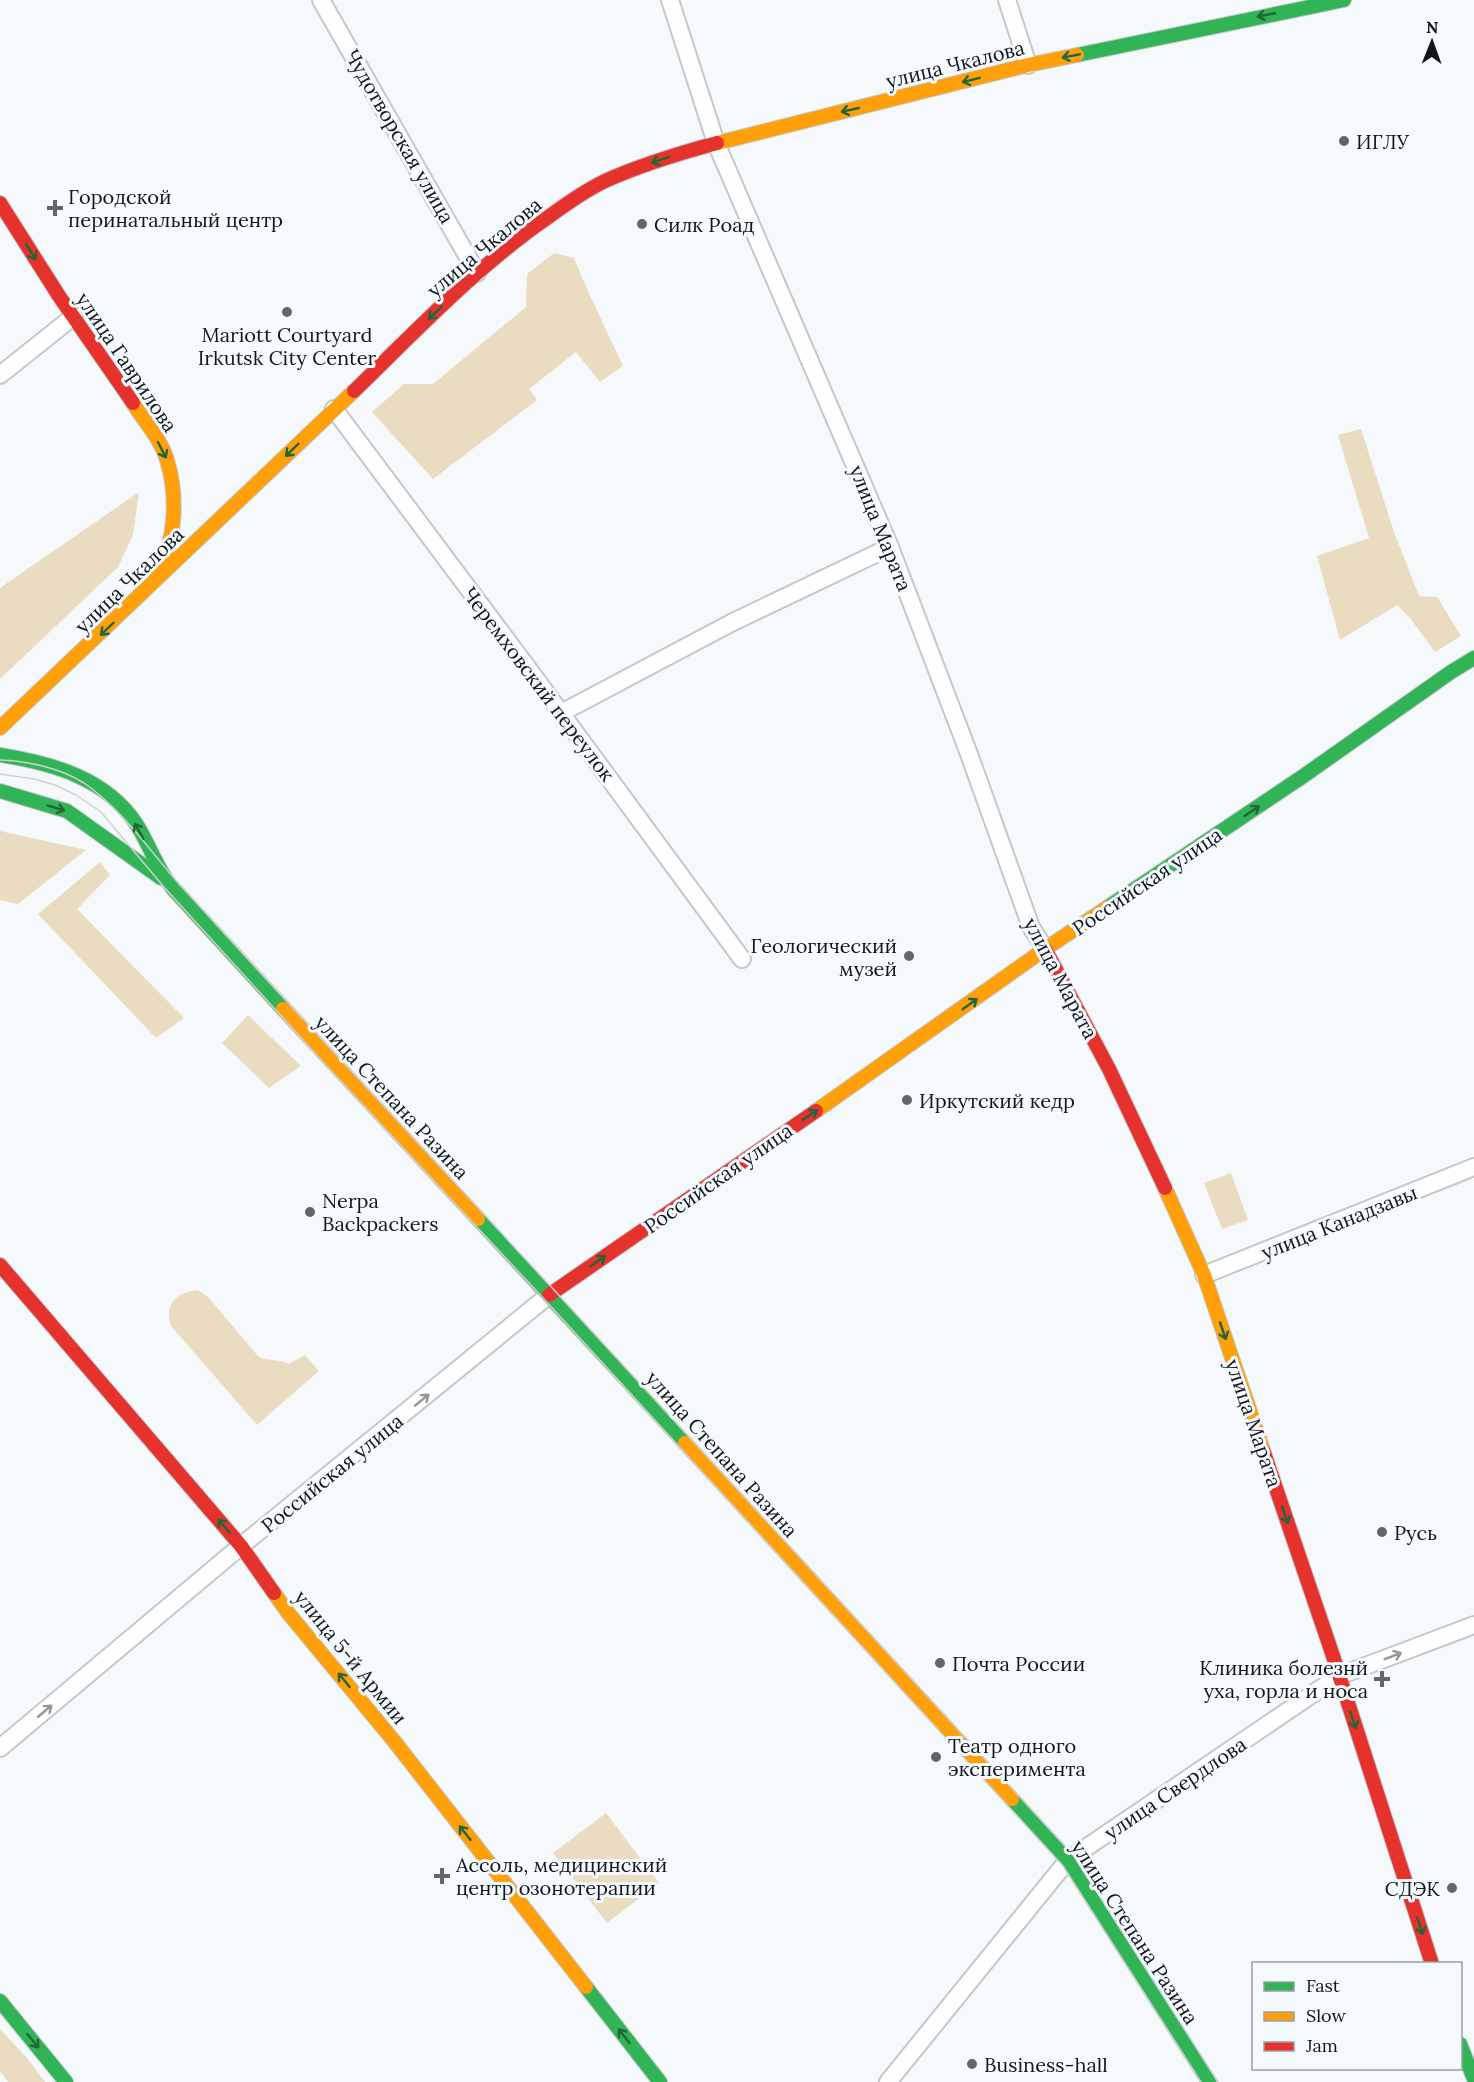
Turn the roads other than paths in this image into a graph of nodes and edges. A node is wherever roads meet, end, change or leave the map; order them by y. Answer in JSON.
{"nodes":[{"id":1,"x":321,"y":0,"type":"edge"},
{"id":2,"x":670,"y":0,"type":"edge"},
{"id":3,"x":1007,"y":0,"type":"edge"},
{"id":4,"x":1344,"y":0,"type":"edge"},
{"id":5,"x":1028,"y":65,"type":"junction"},
{"id":6,"x":716,"y":143,"type":"junction"},
{"id":7,"x":0,"y":203,"type":"edge"},
{"id":8,"x":477,"y":273,"type":"junction"},
{"id":9,"x":74,"y":316,"type":"junction"},
{"id":10,"x":0,"y":375,"type":"edge"},
{"id":11,"x":334,"y":409,"type":"junction"},
{"id":12,"x":890,"y":547,"type":"junction"},
{"id":13,"x":149,"y":589,"type":"junction"},
{"id":14,"x":1474,"y":658,"type":"edge"},
{"id":15,"x":561,"y":713,"type":"junction"},
{"id":16,"x":0,"y":728,"type":"edge"},
{"id":17,"x":0,"y":755,"type":"edge"},
{"id":18,"x":0,"y":791,"type":"edge"},
{"id":19,"x":167,"y":882,"type":"junction"},
{"id":20,"x":1045,"y":949,"type":"junction"},
{"id":21,"x":742,"y":959,"type":"dead end"},
{"id":22,"x":1474,"y":1167,"type":"edge"},
{"id":23,"x":0,"y":1265,"type":"edge"},
{"id":24,"x":1204,"y":1275,"type":"junction"},
{"id":25,"x":549,"y":1295,"type":"junction"},
{"id":26,"x":241,"y":1546,"type":"junction"},
{"id":27,"x":1474,"y":1625,"type":"edge"},
{"id":28,"x":1339,"y":1676,"type":"junction"},
{"id":29,"x":0,"y":1748,"type":"edge"},
{"id":30,"x":1068,"y":1860,"type":"junction"},
{"id":31,"x":1431,"y":1962,"type":"edge"},
{"id":32,"x":0,"y":2001,"type":"edge"},
{"id":33,"x":1462,"y":2047,"type":"edge"},
{"id":34,"x":1474,"y":2079,"type":"edge"},
{"id":35,"x":66,"y":2082,"type":"edge"},
{"id":36,"x":660,"y":2082,"type":"edge"},
{"id":37,"x":888,"y":2082,"type":"edge"},
{"id":38,"x":1209,"y":2082,"type":"edge"}],
"edges":[{"from":1,"to":8,"type":"street","name":"Чудотворская улица"},
{"from":2,"to":6,"type":"street","name":"улица Марата"},
{"from":3,"to":5,"type":"street"},
{"from":4,"to":5,"type":"main road","name":"улица Чкалова","one_way":true},
{"from":5,"to":6,"type":"main road","name":"улица Чкалова","one_way":true},
{"from":6,"to":8,"type":"main road","name":"улица Чкалова","one_way":true},
{"from":6,"to":12,"type":"street","name":"улица Марата"},
{"from":7,"to":9,"type":"main road","name":"улица Гаврилова","one_way":true},
{"from":8,"to":11,"type":"main road","name":"улица Чкалова","one_way":true},
{"from":9,"to":10,"type":"street"},
{"from":9,"to":13,"type":"main road","name":"улица Гаврилова","one_way":true},
{"from":11,"to":13,"type":"main road","name":"улица Чкалова","one_way":true},
{"from":11,"to":15,"type":"street","name":"Черемховский переулок"},
{"from":12,"to":15,"type":"street"},
{"from":12,"to":20,"type":"street","name":"улица Марата"},
{"from":13,"to":16,"type":"main road","name":"улица Чкалова","one_way":true},
{"from":20,"to":14,"type":"main road","name":"Российская улица","one_way":true},
{"from":15,"to":21,"type":"street","name":"Черемховский переулок"},
{"from":19,"to":17,"type":"main road","name":"улица Степана Разина","one_way":true},
{"from":18,"to":19,"type":"main road","name":"улица Степана Разина","one_way":true},
{"from":19,"to":25,"type":"main road","name":"улица Степана Разина"},
{"from":20,"to":24,"type":"main road","name":"улица Марата"},
{"from":25,"to":20,"type":"main road","name":"Российская улица","one_way":true},
{"from":22,"to":24,"type":"street","name":"улица Канадзавы"},
{"from":26,"to":23,"type":"main road","name":"улица 5-й Армии","one_way":true},
{"from":24,"to":28,"type":"main road","name":"улица Марата","one_way":true},
{"from":26,"to":25,"type":"street","name":"Российская улица","one_way":true},
{"from":25,"to":30,"type":"main road","name":"улица Степана Разина"},
{"from":29,"to":26,"type":"street","name":"Российская улица","one_way":true},
{"from":36,"to":26,"type":"main road","name":"улица 5-й Армии","one_way":true},
{"from":28,"to":27,"type":"street","name":"улица Свердлова","one_way":true},
{"from":28,"to":30,"type":"street","name":"улица Свердлова"},
{"from":28,"to":31,"type":"main road","name":"улица Марата","one_way":true},
{"from":30,"to":37,"type":"street","name":"улица Свердлова"},
{"from":30,"to":38,"type":"main road","name":"улица Степана Разина"},
{"from":32,"to":35,"type":"main road","one_way":true},
{"from":33,"to":34,"type":"main road"}]}
